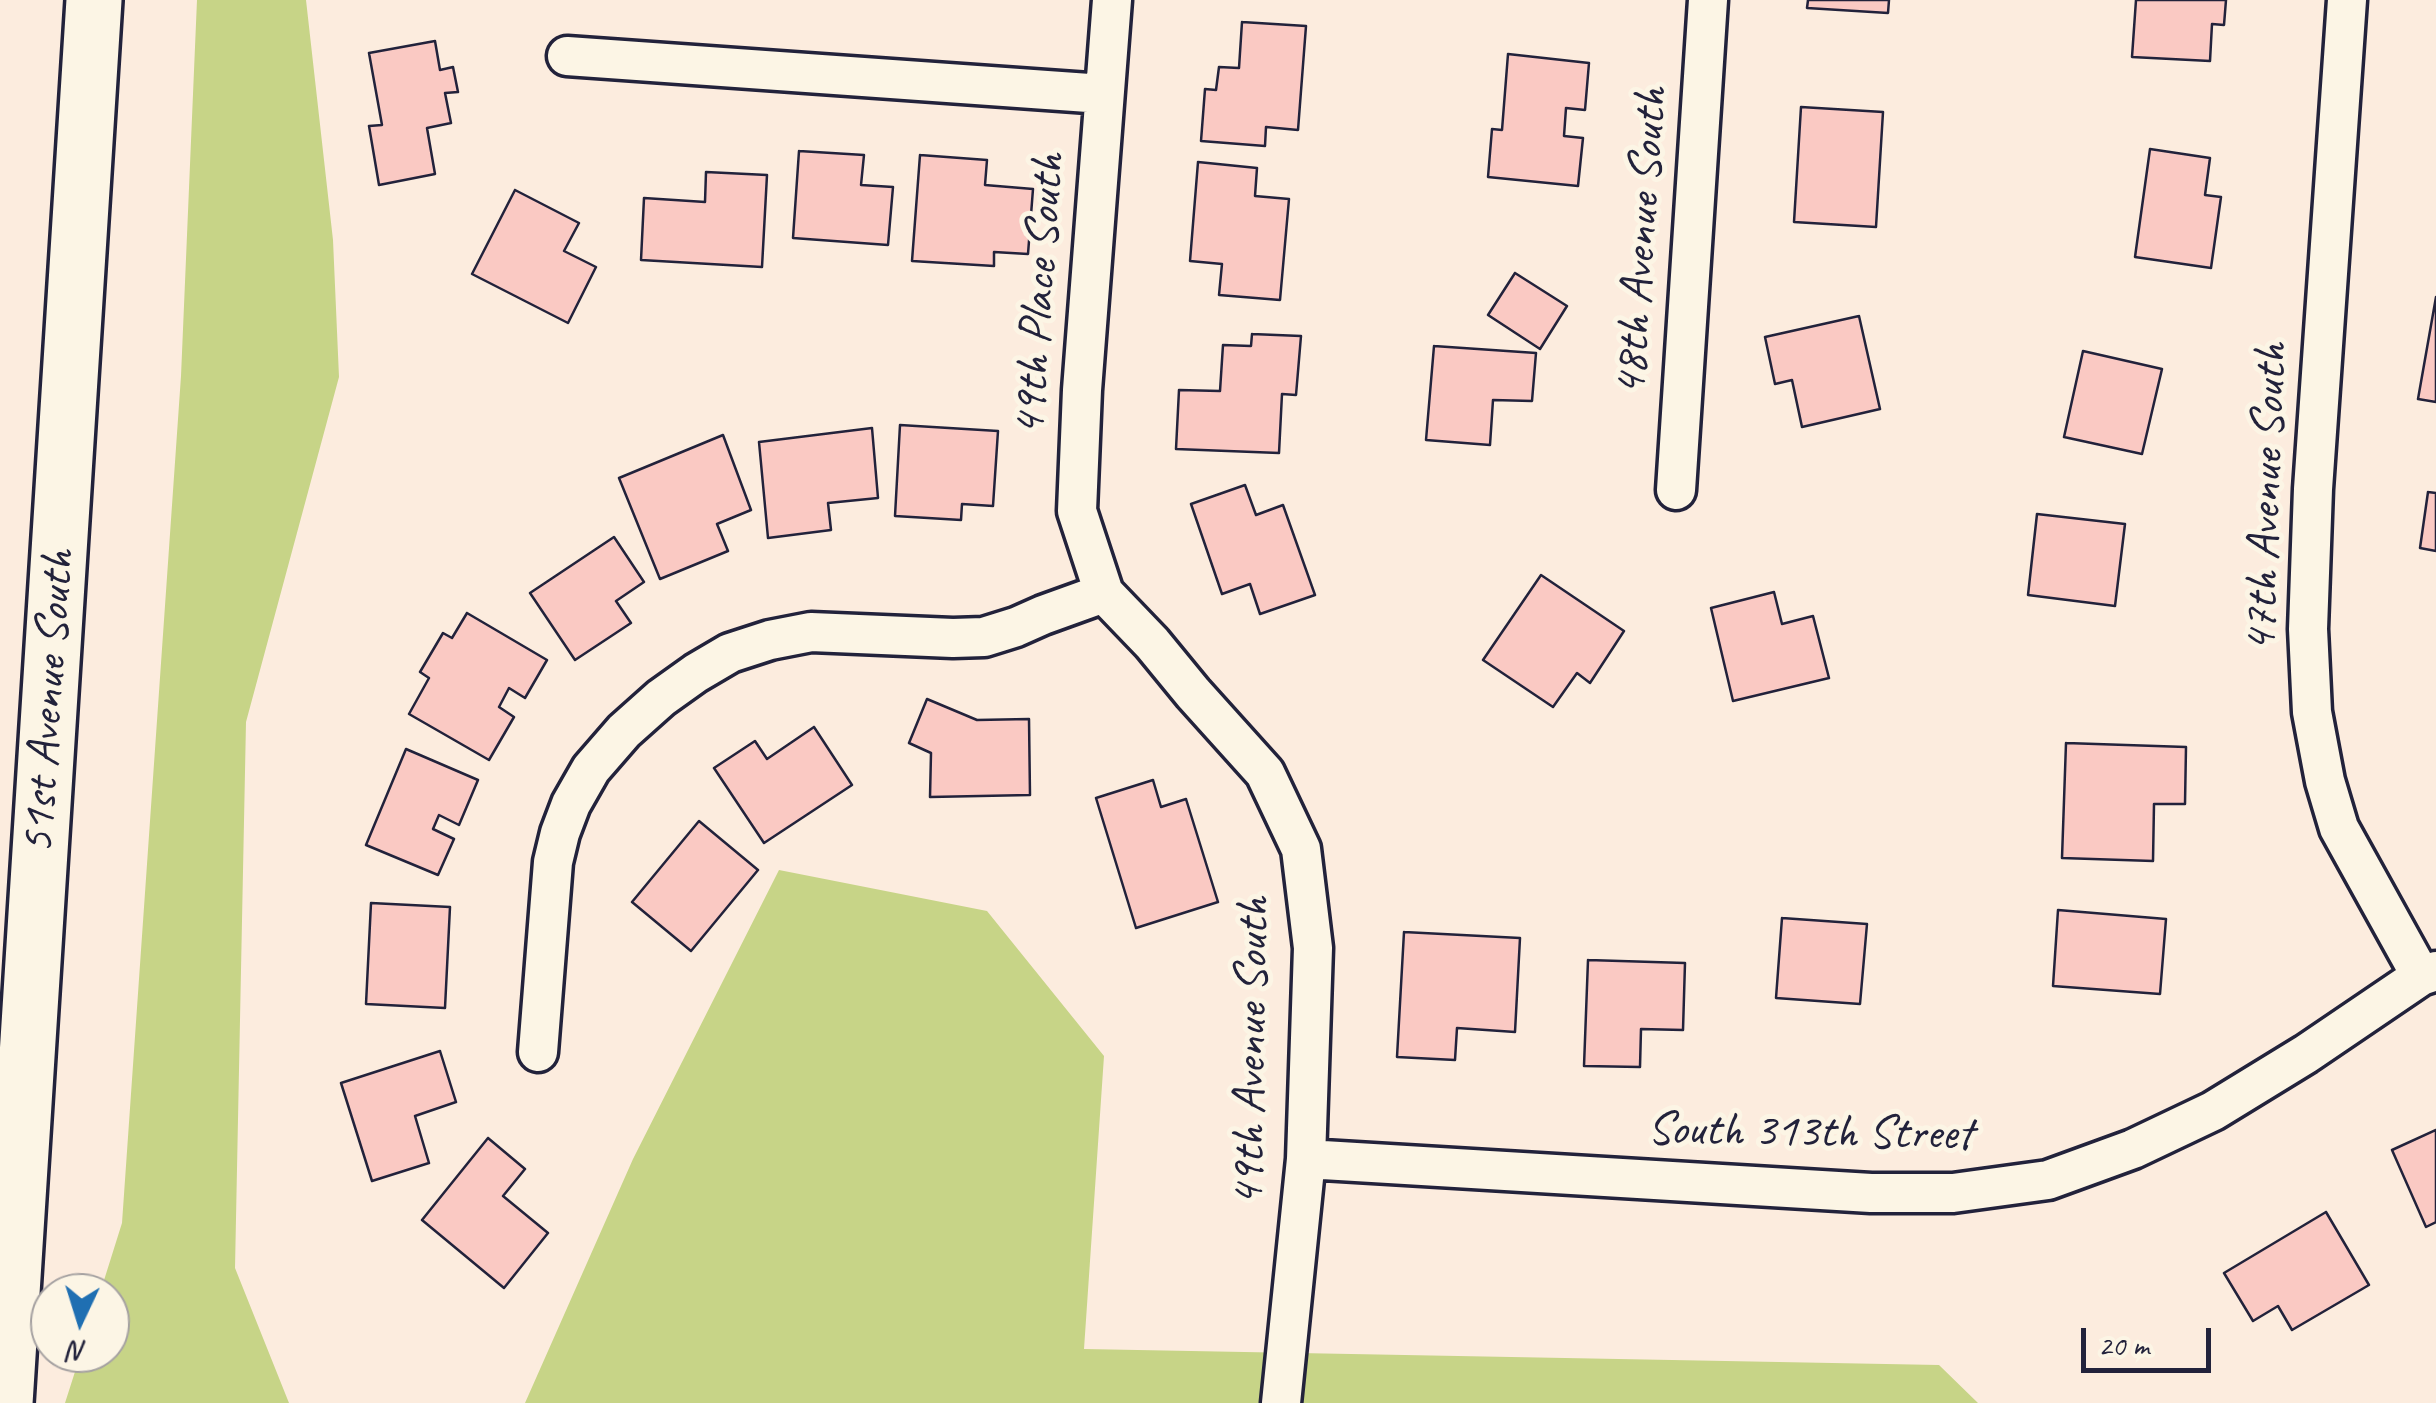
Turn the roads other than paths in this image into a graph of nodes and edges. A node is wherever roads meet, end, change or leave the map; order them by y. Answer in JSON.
{"nodes":[{"id":1,"x":94,"y":0,"type":"edge"},
{"id":2,"x":1112,"y":0,"type":"edge"},
{"id":3,"x":1708,"y":0,"type":"edge"},
{"id":4,"x":2347,"y":0,"type":"edge"},
{"id":5,"x":567,"y":56,"type":"dead end"},
{"id":6,"x":1103,"y":94,"type":"junction"},
{"id":7,"x":1676,"y":490,"type":"dead end"},
{"id":8,"x":1104,"y":593,"type":"junction"},
{"id":9,"x":2429,"y":974,"type":"edge"},
{"id":10,"x":538,"y":1052,"type":"dead end"},
{"id":11,"x":1306,"y":1159,"type":"junction"},
{"id":12,"x":5,"y":1403,"type":"edge"},
{"id":13,"x":1281,"y":1403,"type":"edge"}],
"edges":[{"from":1,"to":12,"type":"main road","name":"51st Avenue South"},
{"from":2,"to":6,"type":"street","name":"49th Place South"},
{"from":3,"to":7,"type":"street","name":"48th Avenue South"},
{"from":4,"to":9,"type":"street","name":"47th Avenue South"},
{"from":5,"to":6,"type":"street"},
{"from":6,"to":8,"type":"street","name":"49th Place South"},
{"from":8,"to":10,"type":"street"},
{"from":8,"to":11,"type":"street","name":"49th Avenue South"},
{"from":9,"to":11,"type":"street","name":"South 313th Street"},
{"from":11,"to":13,"type":"street","name":"49th Avenue South"}]}
